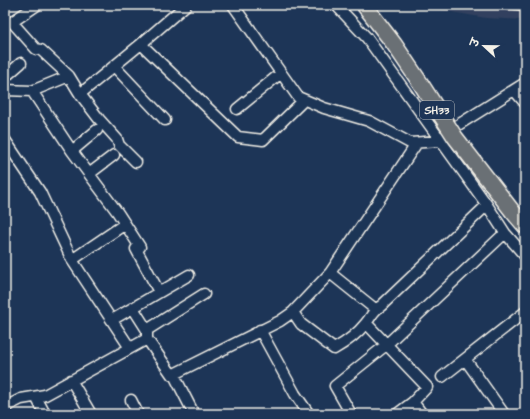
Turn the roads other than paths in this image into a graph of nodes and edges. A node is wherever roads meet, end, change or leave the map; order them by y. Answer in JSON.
{"nodes":[{"id":1,"x":37,"y":5,"type":"edge"},
{"id":2,"x":186,"y":5,"type":"edge"},
{"id":3,"x":233,"y":5,"type":"edge"},
{"id":4,"x":336,"y":5,"type":"edge"},
{"id":5,"x":364,"y":5,"type":"edge"},
{"id":6,"x":141,"y":44,"type":"junction"},
{"id":7,"x":21,"y":63,"type":"dead end"},
{"id":8,"x":114,"y":66,"type":"junction"},
{"id":9,"x":281,"y":73,"type":"junction"},
{"id":10,"x":69,"y":76,"type":"junction"},
{"id":11,"x":5,"y":77,"type":"edge"},
{"id":12,"x":525,"y":83,"type":"edge"},
{"id":13,"x":5,"y":90,"type":"edge"},
{"id":14,"x":514,"y":90,"type":"junction"},
{"id":15,"x":32,"y":91,"type":"junction"},
{"id":16,"x":80,"y":94,"type":"junction"},
{"id":17,"x":304,"y":100,"type":"junction"},
{"id":18,"x":525,"y":103,"type":"edge"},
{"id":19,"x":236,"y":108,"type":"dead end"},
{"id":20,"x":165,"y":120,"type":"dead end"},
{"id":21,"x":98,"y":130,"type":"dead end"},
{"id":22,"x":5,"y":140,"type":"edge"},
{"id":23,"x":440,"y":141,"type":"junction"},
{"id":24,"x":416,"y":142,"type":"junction"},
{"id":25,"x":72,"y":151,"type":"junction"},
{"id":26,"x":114,"y":155,"type":"dead end"},
{"id":27,"x":136,"y":162,"type":"dead end"},
{"id":28,"x":89,"y":174,"type":"junction"},
{"id":29,"x":487,"y":205,"type":"junction"},
{"id":30,"x":125,"y":224,"type":"junction"},
{"id":31,"x":525,"y":226,"type":"edge"},
{"id":32,"x":505,"y":233,"type":"junction"},
{"id":33,"x":525,"y":256,"type":"edge"},
{"id":34,"x":72,"y":260,"type":"junction"},
{"id":35,"x":330,"y":273,"type":"junction"},
{"id":36,"x":189,"y":275,"type":"dead end"},
{"id":37,"x":159,"y":292,"type":"junction"},
{"id":38,"x":204,"y":294,"type":"dead end"},
{"id":39,"x":133,"y":308,"type":"junction"},
{"id":40,"x":375,"y":309,"type":"junction"},
{"id":41,"x":293,"y":312,"type":"junction"},
{"id":42,"x":525,"y":312,"type":"edge"},
{"id":43,"x":112,"y":320,"type":"junction"},
{"id":44,"x":366,"y":323,"type":"junction"},
{"id":45,"x":260,"y":330,"type":"junction"},
{"id":46,"x":147,"y":334,"type":"junction"},
{"id":47,"x":386,"y":345,"type":"junction"},
{"id":48,"x":130,"y":348,"type":"junction"},
{"id":49,"x":465,"y":359,"type":"junction"},
{"id":50,"x":172,"y":375,"type":"junction"},
{"id":51,"x":442,"y":377,"type":"dead end"},
{"id":52,"x":71,"y":380,"type":"junction"},
{"id":53,"x":36,"y":396,"type":"junction"},
{"id":54,"x":131,"y":400,"type":"dead end"},
{"id":55,"x":413,"y":402,"type":"junction"},
{"id":56,"x":5,"y":407,"type":"edge"},
{"id":57,"x":44,"y":414,"type":"edge"},
{"id":58,"x":91,"y":414,"type":"edge"},
{"id":59,"x":138,"y":414,"type":"edge"},
{"id":60,"x":194,"y":414,"type":"edge"},
{"id":61,"x":309,"y":414,"type":"edge"},
{"id":62,"x":351,"y":414,"type":"edge"},
{"id":63,"x":397,"y":414,"type":"edge"},
{"id":64,"x":422,"y":414,"type":"edge"},
{"id":65,"x":504,"y":414,"type":"edge"}],
"edges":[{"from":1,"to":10,"type":"street"},
{"from":2,"to":6,"type":"street"},
{"from":3,"to":9,"type":"street"},
{"from":4,"to":23,"type":"street"},
{"from":5,"to":31,"type":"main road","number":"SH33","bridge":true},
{"from":6,"to":8,"type":"street"},
{"from":6,"to":17,"type":"street"},
{"from":7,"to":11,"type":"street"},
{"from":8,"to":16,"type":"street"},
{"from":8,"to":20,"type":"street"},
{"from":9,"to":17,"type":"street"},
{"from":9,"to":19,"type":"street"},
{"from":10,"to":15,"type":"street"},
{"from":10,"to":16,"type":"street"},
{"from":12,"to":14,"type":"street"},
{"from":13,"to":15,"type":"street"},
{"from":14,"to":18,"type":"street"},
{"from":14,"to":23,"type":"street"},
{"from":15,"to":25,"type":"street"},
{"from":16,"to":27,"type":"street"},
{"from":17,"to":24,"type":"street"},
{"from":21,"to":25,"type":"street"},
{"from":22,"to":34,"type":"street"},
{"from":23,"to":24,"type":"street"},
{"from":23,"to":29,"type":"street"},
{"from":24,"to":35,"type":"street"},
{"from":25,"to":28,"type":"street"},
{"from":26,"to":28,"type":"street"},
{"from":28,"to":30,"type":"street"},
{"from":29,"to":32,"type":"street"},
{"from":29,"to":40,"type":"street"},
{"from":30,"to":34,"type":"street"},
{"from":30,"to":37,"type":"street"},
{"from":32,"to":33,"type":"street"},
{"from":32,"to":47,"type":"street"},
{"from":34,"to":43,"type":"street"},
{"from":35,"to":40,"type":"street"},
{"from":35,"to":41,"type":"street"},
{"from":36,"to":37,"type":"street"},
{"from":37,"to":39,"type":"street"},
{"from":38,"to":46,"type":"street"},
{"from":39,"to":43,"type":"street"},
{"from":39,"to":46,"type":"street"},
{"from":40,"to":44,"type":"street"},
{"from":41,"to":44,"type":"street"},
{"from":41,"to":45,"type":"street"},
{"from":42,"to":49,"type":"street"},
{"from":43,"to":48,"type":"street"},
{"from":44,"to":47,"type":"street"},
{"from":45,"to":50,"type":"street"},
{"from":45,"to":61,"type":"street"},
{"from":46,"to":48,"type":"street"},
{"from":46,"to":50,"type":"street"},
{"from":47,"to":55,"type":"street"},
{"from":47,"to":62,"type":"street"},
{"from":48,"to":52,"type":"street"},
{"from":49,"to":51,"type":"street"},
{"from":49,"to":65,"type":"street"},
{"from":50,"to":60,"type":"street"},
{"from":52,"to":53,"type":"street"},
{"from":52,"to":58,"type":"street"},
{"from":53,"to":56,"type":"street"},
{"from":53,"to":57,"type":"street"},
{"from":54,"to":59,"type":"street"},
{"from":55,"to":63,"type":"street"},
{"from":55,"to":64,"type":"street"}]}
